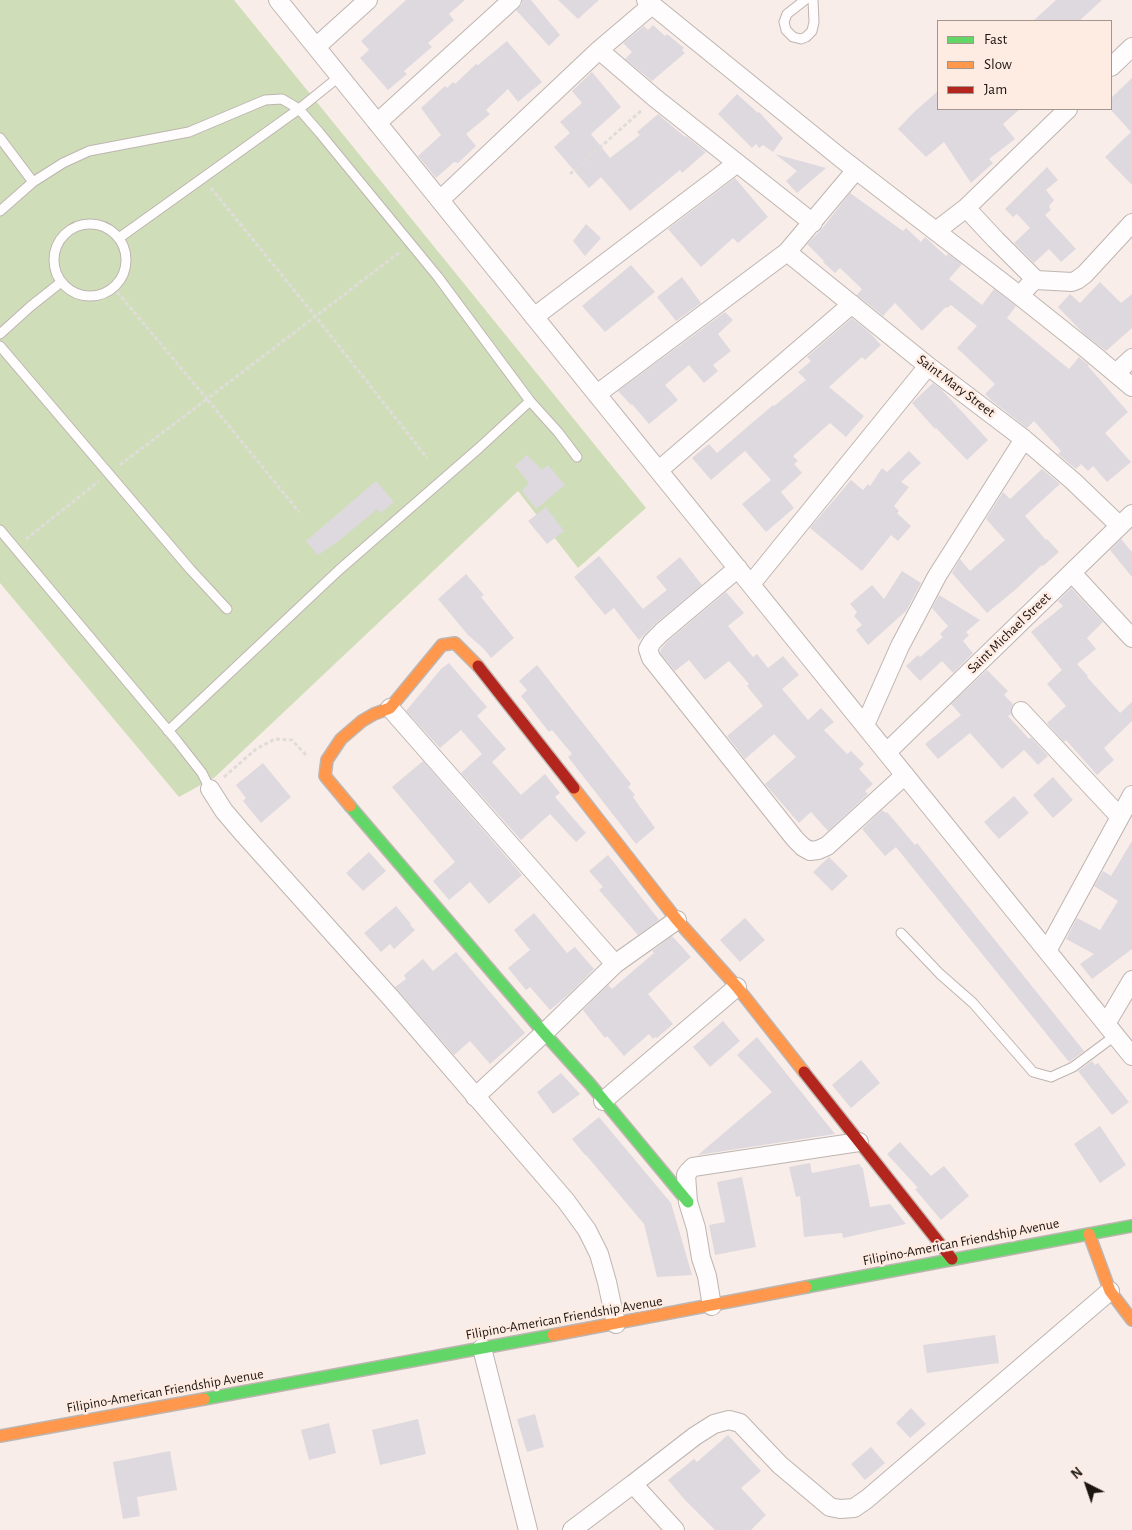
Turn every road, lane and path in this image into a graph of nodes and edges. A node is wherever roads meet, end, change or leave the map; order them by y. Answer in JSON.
{"nodes":[{"id":1,"x":278,"y":0,"type":"edge"},
{"id":2,"x":368,"y":0,"type":"edge"},
{"id":3,"x":512,"y":0,"type":"edge"},
{"id":4,"x":805,"y":0,"type":"edge"},
{"id":5,"x":813,"y":0,"type":"edge"},
{"id":6,"x":649,"y":2,"type":"edge"},
{"id":7,"x":316,"y":47,"type":"junction"},
{"id":8,"x":1132,"y":47,"type":"edge"},
{"id":9,"x":598,"y":50,"type":"junction"},
{"id":10,"x":1112,"y":66,"type":"edge"},
{"id":11,"x":340,"y":76,"type":"junction"},
{"id":12,"x":655,"y":98,"type":"junction"},
{"id":13,"x":298,"y":109,"type":"junction"},
{"id":14,"x":1067,"y":110,"type":"edge"},
{"id":15,"x":377,"y":123,"type":"junction"},
{"id":16,"x":0,"y":138,"type":"edge"},
{"id":17,"x":736,"y":164,"type":"junction"},
{"id":18,"x":856,"y":170,"type":"junction"},
{"id":19,"x":570,"y":174,"type":"dead end"},
{"id":20,"x":202,"y":178,"type":"junction"},
{"id":21,"x":33,"y":182,"type":"junction"},
{"id":22,"x":440,"y":200,"type":"junction"},
{"id":23,"x":966,"y":208,"type":"junction"},
{"id":24,"x":0,"y":211,"type":"edge"},
{"id":25,"x":813,"y":223,"type":"junction"},
{"id":26,"x":1132,"y":223,"type":"edge"},
{"id":27,"x":936,"y":231,"type":"junction"},
{"id":28,"x":118,"y":238,"type":"junction"},
{"id":29,"x":410,"y":244,"type":"junction"},
{"id":30,"x":788,"y":252,"type":"junction"},
{"id":31,"x":1036,"y":280,"type":"junction"},
{"id":32,"x":60,"y":282,"type":"junction"},
{"id":33,"x":113,"y":287,"type":"junction"},
{"id":34,"x":1020,"y":296,"type":"junction"},
{"id":35,"x":852,"y":304,"type":"junction"},
{"id":36,"x":316,"y":317,"type":"junction"},
{"id":37,"x":534,"y":317,"type":"junction"},
{"id":38,"x":0,"y":334,"type":"edge"},
{"id":39,"x":0,"y":346,"type":"edge"},
{"id":40,"x":1132,"y":358,"type":"edge"},
{"id":41,"x":928,"y":366,"type":"junction"},
{"id":42,"x":1116,"y":374,"type":"junction"},
{"id":43,"x":1132,"y":387,"type":"edge"},
{"id":44,"x":597,"y":394,"type":"junction"},
{"id":45,"x":207,"y":400,"type":"junction"},
{"id":46,"x":530,"y":401,"type":"junction"},
{"id":47,"x":1024,"y":438,"type":"junction"},
{"id":48,"x":577,"y":457,"type":"dead end"},
{"id":49,"x":427,"y":458,"type":"dead end"},
{"id":50,"x":659,"y":470,"type":"junction"},
{"id":51,"x":108,"y":474,"type":"junction"},
{"id":52,"x":299,"y":512,"type":"dead end"},
{"id":53,"x":1126,"y":520,"type":"edge"},
{"id":54,"x":0,"y":530,"type":"edge"},
{"id":55,"x":15,"y":548,"type":"junction"},
{"id":56,"x":738,"y":568,"type":"junction"},
{"id":57,"x":1072,"y":573,"type":"junction"},
{"id":58,"x":751,"y":584,"type":"junction"},
{"id":59,"x":227,"y":609,"type":"dead end"},
{"id":60,"x":1132,"y":638,"type":"edge"},
{"id":61,"x":390,"y":708,"type":"junction"},
{"id":62,"x":1021,"y":712,"type":"dead end"},
{"id":63,"x":865,"y":725,"type":"junction"},
{"id":64,"x":168,"y":731,"type":"junction"},
{"id":65,"x":887,"y":752,"type":"junction"},
{"id":66,"x":905,"y":775,"type":"junction"},
{"id":67,"x":325,"y":776,"type":"junction"},
{"id":68,"x":210,"y":789,"type":"junction"},
{"id":69,"x":1132,"y":795,"type":"edge"},
{"id":70,"x":1120,"y":817,"type":"junction"},
{"id":71,"x":677,"y":920,"type":"junction"},
{"id":72,"x":901,"y":934,"type":"dead end"},
{"id":73,"x":1047,"y":951,"type":"junction"},
{"id":74,"x":615,"y":964,"type":"junction"},
{"id":75,"x":1132,"y":980,"type":"edge"},
{"id":76,"x":737,"y":987,"type":"junction"},
{"id":77,"x":1111,"y":1030,"type":"junction"},
{"id":78,"x":544,"y":1033,"type":"junction"},
{"id":79,"x":1132,"y":1056,"type":"edge"},
{"id":80,"x":475,"y":1097,"type":"junction"},
{"id":81,"x":603,"y":1101,"type":"junction"},
{"id":82,"x":859,"y":1142,"type":"junction"},
{"id":83,"x":688,"y":1202,"type":"junction"},
{"id":84,"x":1132,"y":1226,"type":"edge"},
{"id":85,"x":1089,"y":1234,"type":"junction"},
{"id":86,"x":952,"y":1259,"type":"junction"},
{"id":87,"x":1110,"y":1291,"type":"junction"},
{"id":88,"x":712,"y":1306,"type":"junction"},
{"id":89,"x":1132,"y":1320,"type":"edge"},
{"id":90,"x":616,"y":1324,"type":"junction"},
{"id":91,"x":482,"y":1348,"type":"junction"},
{"id":92,"x":0,"y":1436,"type":"edge"},
{"id":93,"x":634,"y":1484,"type":"junction"},
{"id":94,"x":528,"y":1530,"type":"edge"},
{"id":95,"x":572,"y":1530,"type":"edge"},
{"id":96,"x":675,"y":1530,"type":"edge"}],
"edges":[{"from":1,"to":7,"type":"street"},
{"from":2,"to":7,"type":"street"},
{"from":3,"to":15,"type":"street"},
{"from":4,"to":5,"type":"lane"},
{"from":6,"to":9,"type":"street"},
{"from":6,"to":18,"type":"street"},
{"from":7,"to":11,"type":"street"},
{"from":8,"to":10,"type":"street"},
{"from":9,"to":12,"type":"street"},
{"from":9,"to":22,"type":"street"},
{"from":11,"to":13,"type":"lane"},
{"from":11,"to":15,"type":"street"},
{"from":12,"to":17,"type":"street"},
{"from":12,"to":19,"type":"path"},
{"from":13,"to":20,"type":"lane"},
{"from":13,"to":21,"type":"lane"},
{"from":13,"to":29,"type":"lane"},
{"from":14,"to":23,"type":"street"},
{"from":15,"to":22,"type":"street"},
{"from":16,"to":21,"type":"lane"},
{"from":17,"to":25,"type":"street"},
{"from":17,"to":37,"type":"street"},
{"from":18,"to":25,"type":"street"},
{"from":18,"to":27,"type":"street"},
{"from":20,"to":28,"type":"lane"},
{"from":20,"to":36,"type":"path"},
{"from":21,"to":24,"type":"lane"},
{"from":22,"to":37,"type":"street"},
{"from":23,"to":27,"type":"street"},
{"from":23,"to":31,"type":"street"},
{"from":25,"to":30,"type":"street"},
{"from":26,"to":31,"type":"street"},
{"from":27,"to":34,"type":"street"},
{"from":28,"to":32,"type":"lane"},
{"from":28,"to":33,"type":"lane"},
{"from":29,"to":36,"type":"path"},
{"from":29,"to":46,"type":"lane"},
{"from":30,"to":35,"type":"street","name":"Saint Mary Street"},
{"from":30,"to":44,"type":"street"},
{"from":31,"to":34,"type":"street"},
{"from":32,"to":33,"type":"lane"},
{"from":32,"to":38,"type":"lane"},
{"from":33,"to":45,"type":"path"},
{"from":34,"to":42,"type":"street"},
{"from":35,"to":41,"type":"street","name":"Saint Mary Street"},
{"from":35,"to":50,"type":"street"},
{"from":36,"to":45,"type":"path"},
{"from":36,"to":49,"type":"path"},
{"from":37,"to":44,"type":"street"},
{"from":39,"to":51,"type":"lane"},
{"from":40,"to":42,"type":"street"},
{"from":41,"to":47,"type":"street","name":"Saint Mary Street"},
{"from":41,"to":58,"type":"street"},
{"from":42,"to":43,"type":"street"},
{"from":44,"to":50,"type":"street"},
{"from":45,"to":51,"type":"path"},
{"from":45,"to":52,"type":"path"},
{"from":46,"to":48,"type":"lane"},
{"from":46,"to":64,"type":"lane"},
{"from":47,"to":53,"type":"street","name":"Saint Mary Street"},
{"from":47,"to":63,"type":"street"},
{"from":50,"to":56,"type":"street"},
{"from":51,"to":55,"type":"path"},
{"from":51,"to":59,"type":"lane"},
{"from":53,"to":57,"type":"street","name":"Saint Michael Street"},
{"from":54,"to":55,"type":"lane"},
{"from":55,"to":64,"type":"lane"},
{"from":56,"to":58,"type":"street"},
{"from":56,"to":66,"type":"street"},
{"from":57,"to":60,"type":"street"},
{"from":57,"to":65,"type":"street","name":"Saint Michael Street"},
{"from":58,"to":63,"type":"street"},
{"from":61,"to":67,"type":"street"},
{"from":61,"to":71,"type":"street"},
{"from":61,"to":74,"type":"street"},
{"from":62,"to":70,"type":"street"},
{"from":63,"to":65,"type":"street"},
{"from":64,"to":68,"type":"lane"},
{"from":65,"to":66,"type":"street"},
{"from":66,"to":73,"type":"street"},
{"from":67,"to":68,"type":"path"},
{"from":67,"to":78,"type":"street"},
{"from":68,"to":80,"type":"street"},
{"from":69,"to":70,"type":"street"},
{"from":70,"to":73,"type":"street"},
{"from":71,"to":74,"type":"street"},
{"from":71,"to":76,"type":"street"},
{"from":72,"to":77,"type":"lane"},
{"from":73,"to":77,"type":"street"},
{"from":74,"to":78,"type":"street"},
{"from":75,"to":77,"type":"street"},
{"from":76,"to":81,"type":"street"},
{"from":76,"to":82,"type":"street"},
{"from":77,"to":79,"type":"street"},
{"from":78,"to":80,"type":"street"},
{"from":78,"to":81,"type":"street"},
{"from":80,"to":90,"type":"street"},
{"from":81,"to":83,"type":"street"},
{"from":82,"to":83,"type":"street"},
{"from":82,"to":86,"type":"street"},
{"from":83,"to":88,"type":"street"},
{"from":84,"to":85,"type":"street","name":"Filipino-American Friendship Avenue"},
{"from":85,"to":86,"type":"street","name":"Filipino-American Friendship Avenue"},
{"from":85,"to":87,"type":"street"},
{"from":86,"to":88,"type":"street","name":"Filipino-American Friendship Avenue"},
{"from":87,"to":89,"type":"street"},
{"from":87,"to":93,"type":"street"},
{"from":88,"to":90,"type":"street","name":"Filipino-American Friendship Avenue"},
{"from":90,"to":91,"type":"street","name":"Filipino-American Friendship Avenue"},
{"from":91,"to":92,"type":"street","name":"Filipino-American Friendship Avenue"},
{"from":91,"to":94,"type":"street"},
{"from":93,"to":95,"type":"street"},
{"from":93,"to":96,"type":"street"}]}
